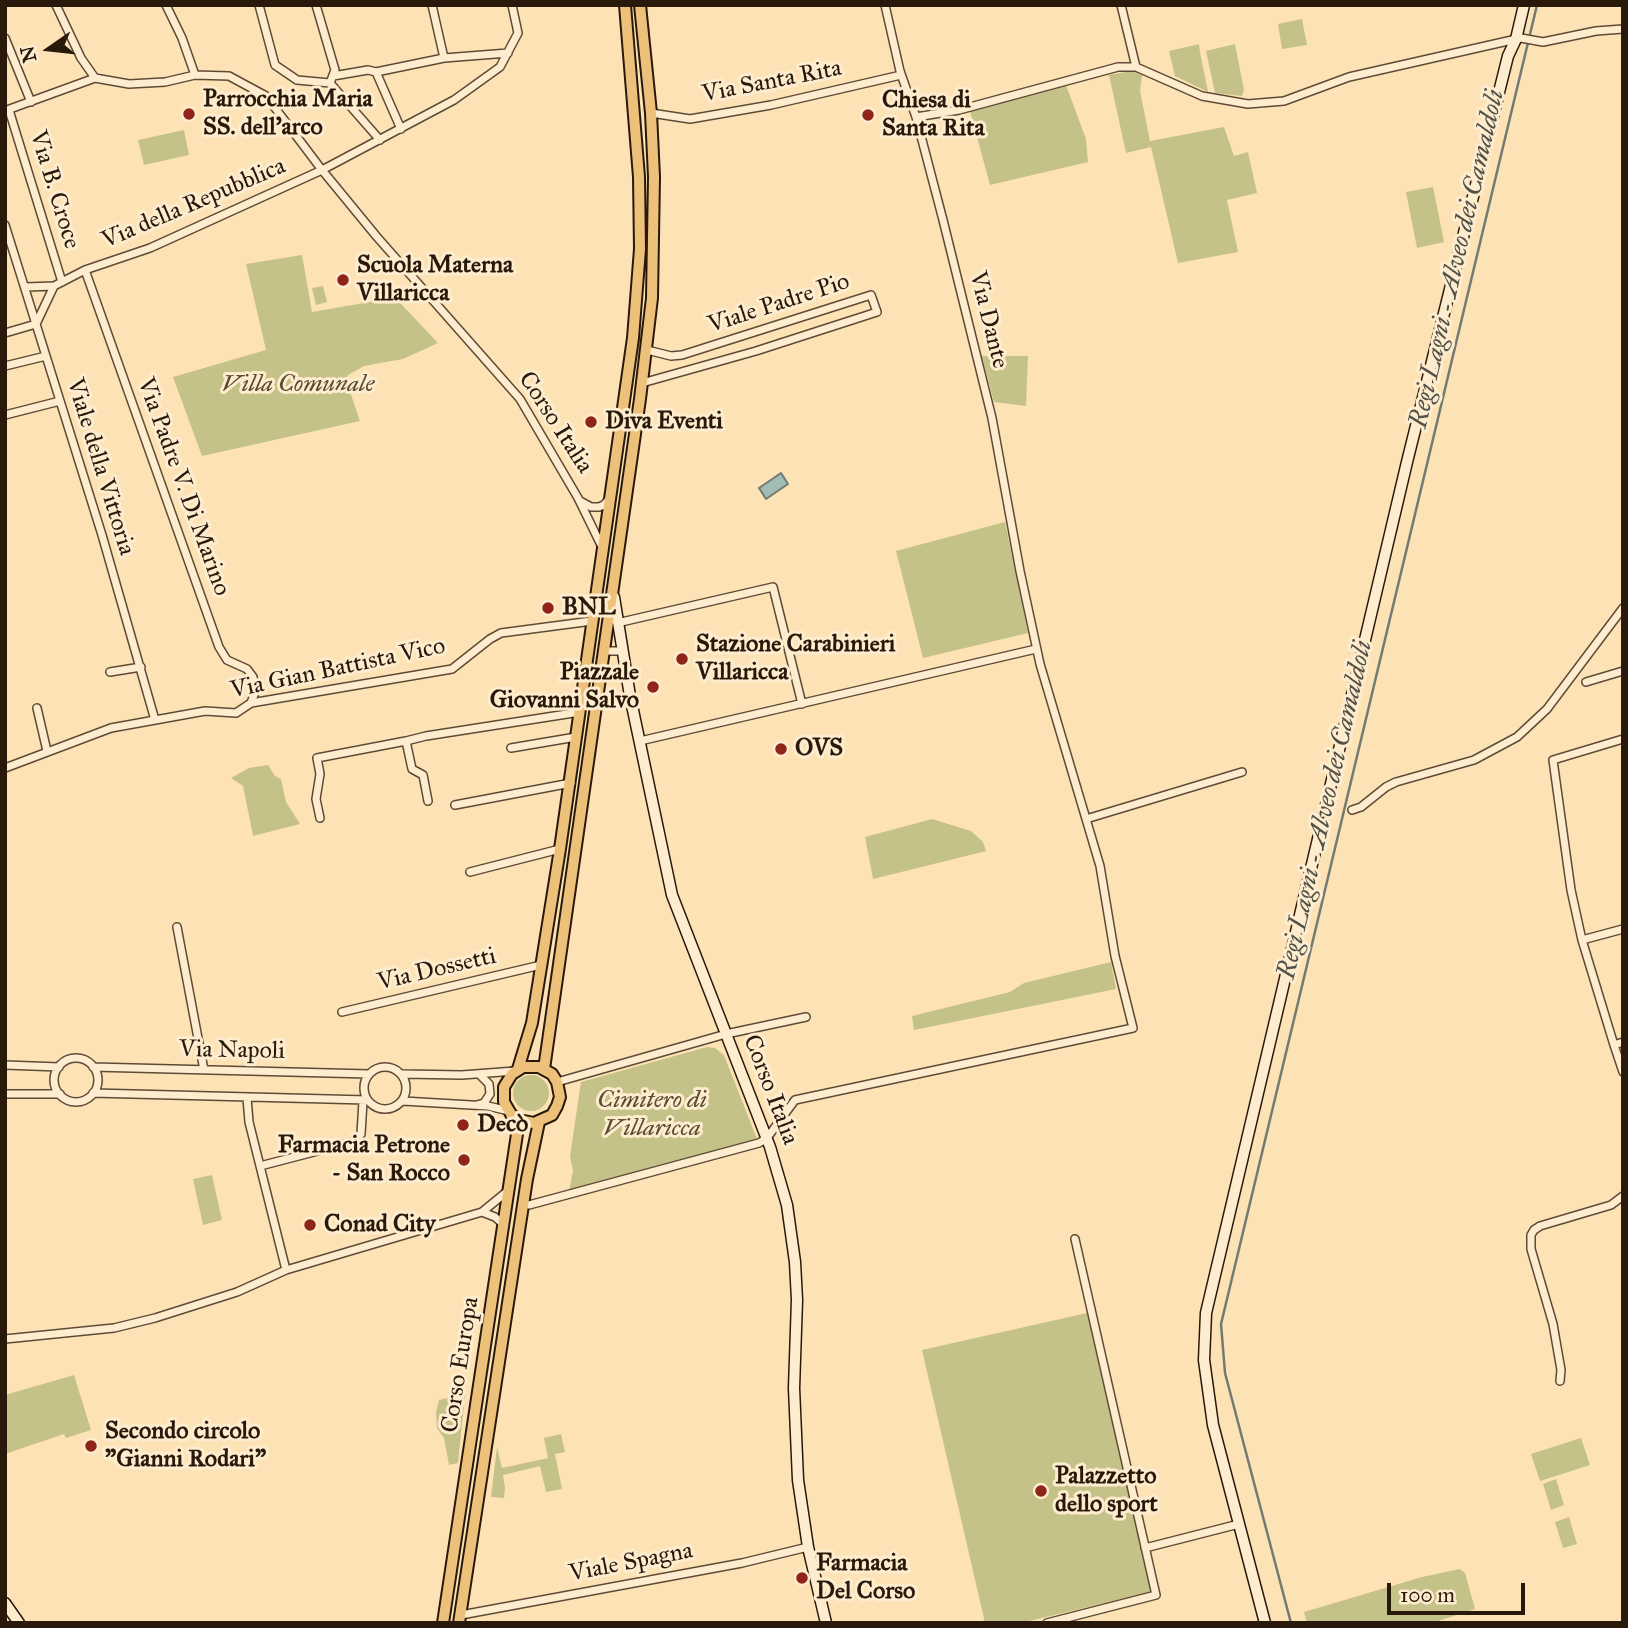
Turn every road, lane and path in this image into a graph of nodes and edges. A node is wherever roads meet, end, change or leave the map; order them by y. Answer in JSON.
{"nodes":[{"id":1,"x":56,"y":5,"type":"edge"},
{"id":2,"x":259,"y":5,"type":"edge"},
{"id":3,"x":316,"y":5,"type":"edge"},
{"id":4,"x":432,"y":5,"type":"edge"},
{"id":5,"x":512,"y":5,"type":"edge"},
{"id":6,"x":625,"y":5,"type":"edge"},
{"id":7,"x":640,"y":5,"type":"edge"},
{"id":8,"x":885,"y":5,"type":"edge"},
{"id":9,"x":1121,"y":5,"type":"edge"},
{"id":10,"x":1524,"y":5,"type":"edge"},
{"id":11,"x":170,"y":7,"type":"edge"},
{"id":12,"x":1623,"y":29,"type":"edge"},
{"id":13,"x":5,"y":38,"type":"edge"},
{"id":14,"x":1519,"y":38,"type":"junction"},
{"id":15,"x":508,"y":53,"type":"junction"},
{"id":16,"x":444,"y":58,"type":"junction"},
{"id":17,"x":1136,"y":67,"type":"junction"},
{"id":18,"x":376,"y":72,"type":"junction"},
{"id":19,"x":195,"y":75,"type":"junction"},
{"id":20,"x":901,"y":75,"type":"junction"},
{"id":21,"x":95,"y":78,"type":"junction"},
{"id":22,"x":332,"y":80,"type":"junction"},
{"id":23,"x":31,"y":102,"type":"junction"},
{"id":24,"x":7,"y":111,"type":"edge"},
{"id":25,"x":651,"y":113,"type":"junction"},
{"id":26,"x":916,"y":117,"type":"junction"},
{"id":27,"x":401,"y":128,"type":"junction"},
{"id":28,"x":380,"y":140,"type":"junction"},
{"id":29,"x":322,"y":170,"type":"junction"},
{"id":30,"x":5,"y":225,"type":"edge"},
{"id":31,"x":85,"y":270,"type":"junction"},
{"id":32,"x":62,"y":282,"type":"junction"},
{"id":33,"x":54,"y":286,"type":"junction"},
{"id":34,"x":26,"y":287,"type":"junction"},
{"id":35,"x":36,"y":324,"type":"junction"},
{"id":36,"x":5,"y":333,"type":"edge"},
{"id":37,"x":647,"y":350,"type":"junction"},
{"id":38,"x":46,"y":356,"type":"junction"},
{"id":39,"x":5,"y":366,"type":"edge"},
{"id":40,"x":642,"y":383,"type":"junction"},
{"id":41,"x":60,"y":401,"type":"junction"},
{"id":42,"x":5,"y":415,"type":"edge"},
{"id":43,"x":611,"y":497,"type":"junction"},
{"id":44,"x":580,"y":501,"type":"junction"},
{"id":45,"x":603,"y":549,"type":"junction"},
{"id":46,"x":614,"y":571,"type":"junction"},
{"id":47,"x":599,"y":574,"type":"junction"},
{"id":48,"x":612,"y":583,"type":"junction"},
{"id":49,"x":1623,"y":608,"type":"edge"},
{"id":50,"x":592,"y":621,"type":"junction"},
{"id":51,"x":617,"y":623,"type":"junction"},
{"id":52,"x":1036,"y":649,"type":"junction"},
{"id":53,"x":603,"y":651,"type":"junction"},
{"id":54,"x":622,"y":651,"type":"junction"},
{"id":55,"x":141,"y":667,"type":"junction"},
{"id":56,"x":1623,"y":671,"type":"edge"},
{"id":57,"x":110,"y":672,"type":"dead end"},
{"id":58,"x":1586,"y":682,"type":"dead end"},
{"id":59,"x":251,"y":703,"type":"junction"},
{"id":60,"x":802,"y":704,"type":"junction"},
{"id":61,"x":37,"y":708,"type":"dead end"},
{"id":62,"x":580,"y":712,"type":"junction"},
{"id":63,"x":155,"y":720,"type":"junction"},
{"id":64,"x":576,"y":737,"type":"junction"},
{"id":65,"x":1623,"y":739,"type":"edge"},
{"id":66,"x":406,"y":741,"type":"junction"},
{"id":67,"x":640,"y":741,"type":"junction"},
{"id":68,"x":511,"y":748,"type":"dead end"},
{"id":69,"x":47,"y":751,"type":"junction"},
{"id":70,"x":5,"y":768,"type":"edge"},
{"id":71,"x":1242,"y":772,"type":"dead end"},
{"id":72,"x":570,"y":783,"type":"junction"},
{"id":73,"x":428,"y":801,"type":"dead end"},
{"id":74,"x":455,"y":805,"type":"dead end"},
{"id":75,"x":1352,"y":810,"type":"dead end"},
{"id":76,"x":320,"y":818,"type":"dead end"},
{"id":77,"x":1086,"y":819,"type":"junction"},
{"id":78,"x":560,"y":849,"type":"junction"},
{"id":79,"x":470,"y":872,"type":"dead end"},
{"id":80,"x":177,"y":928,"type":"dead end"},
{"id":81,"x":1623,"y":929,"type":"edge"},
{"id":82,"x":1582,"y":940,"type":"junction"},
{"id":83,"x":541,"y":965,"type":"junction"},
{"id":84,"x":342,"y":1012,"type":"dead end"},
{"id":85,"x":806,"y":1017,"type":"dead end"},
{"id":86,"x":726,"y":1034,"type":"junction"},
{"id":87,"x":1623,"y":1042,"type":"edge"},
{"id":88,"x":1614,"y":1045,"type":"junction"},
{"id":89,"x":5,"y":1065,"type":"edge"},
{"id":90,"x":59,"y":1067,"type":"junction"},
{"id":91,"x":93,"y":1067,"type":"junction"},
{"id":92,"x":544,"y":1069,"type":"junction"},
{"id":93,"x":204,"y":1070,"type":"junction"},
{"id":94,"x":517,"y":1070,"type":"junction"},
{"id":95,"x":1623,"y":1072,"type":"edge"},
{"id":96,"x":369,"y":1074,"type":"junction"},
{"id":97,"x":402,"y":1074,"type":"junction"},
{"id":98,"x":479,"y":1074,"type":"junction"},
{"id":99,"x":557,"y":1082,"type":"junction"},
{"id":100,"x":93,"y":1093,"type":"junction"},
{"id":101,"x":5,"y":1094,"type":"edge"},
{"id":102,"x":60,"y":1094,"type":"junction"},
{"id":103,"x":247,"y":1098,"type":"junction"},
{"id":104,"x":365,"y":1100,"type":"junction"},
{"id":105,"x":403,"y":1101,"type":"junction"},
{"id":106,"x":477,"y":1106,"type":"junction"},
{"id":107,"x":510,"y":1112,"type":"junction"},
{"id":108,"x":539,"y":1122,"type":"junction"},
{"id":109,"x":766,"y":1138,"type":"junction"},
{"id":110,"x":260,"y":1166,"type":"junction"},
{"id":111,"x":509,"y":1190,"type":"junction"},
{"id":112,"x":1623,"y":1196,"type":"edge"},
{"id":113,"x":523,"y":1204,"type":"junction"},
{"id":114,"x":482,"y":1212,"type":"junction"},
{"id":115,"x":504,"y":1225,"type":"junction"},
{"id":116,"x":1075,"y":1239,"type":"dead end"},
{"id":117,"x":286,"y":1269,"type":"junction"},
{"id":118,"x":5,"y":1339,"type":"edge"},
{"id":119,"x":1560,"y":1381,"type":"dead end"},
{"id":120,"x":1239,"y":1524,"type":"junction"},
{"id":121,"x":808,"y":1547,"type":"junction"},
{"id":122,"x":1145,"y":1548,"type":"junction"},
{"id":123,"x":5,"y":1603,"type":"edge"},
{"id":124,"x":460,"y":1619,"type":"edge"},
{"id":125,"x":19,"y":1623,"type":"edge"},
{"id":126,"x":443,"y":1623,"type":"edge"},
{"id":127,"x":827,"y":1623,"type":"edge"},
{"id":128,"x":1047,"y":1623,"type":"edge"},
{"id":129,"x":1265,"y":1623,"type":"edge"}],
"edges":[{"from":1,"to":21,"type":"street"},
{"from":2,"to":22,"type":"street"},
{"from":3,"to":22,"type":"street"},
{"from":4,"to":16,"type":"street"},
{"from":5,"to":15,"type":"street"},
{"from":6,"to":43,"type":"main road"},
{"from":7,"to":25,"type":"main road"},
{"from":8,"to":20,"type":"street","name":"Via Dante"},
{"from":9,"to":17,"type":"street"},
{"from":10,"to":14,"type":"street"},
{"from":11,"to":19,"type":"street"},
{"from":12,"to":14,"type":"street"},
{"from":13,"to":23,"type":"street"},
{"from":14,"to":17,"type":"street"},
{"from":14,"to":120,"type":"street"},
{"from":15,"to":16,"type":"street"},
{"from":15,"to":27,"type":"street","name":"Via della Repubblica"},
{"from":16,"to":18,"type":"street"},
{"from":17,"to":26,"type":"street"},
{"from":18,"to":22,"type":"street"},
{"from":18,"to":27,"type":"street"},
{"from":19,"to":21,"type":"street","name":"Corso Italia"},
{"from":19,"to":29,"type":"street","name":"Corso Italia"},
{"from":20,"to":25,"type":"street","name":"Via Santa Rita"},
{"from":20,"to":26,"type":"street","name":"Via Dante"},
{"from":21,"to":23,"type":"street"},
{"from":22,"to":28,"type":"street"},
{"from":23,"to":24,"type":"street"},
{"from":24,"to":32,"type":"street","name":"Via B. Croce"},
{"from":25,"to":37,"type":"main road"},
{"from":26,"to":52,"type":"street","name":"Via Dante"},
{"from":27,"to":28,"type":"street","name":"Via della Repubblica"},
{"from":28,"to":29,"type":"street","name":"Via della Repubblica"},
{"from":29,"to":31,"type":"street","name":"Via della Repubblica"},
{"from":29,"to":44,"type":"street","name":"Corso Italia"},
{"from":30,"to":34,"type":"street","name":"Viale della Vittoria"},
{"from":31,"to":32,"type":"street","name":"Via della Repubblica"},
{"from":31,"to":59,"type":"street","name":"Via Padre V. Di Marino"},
{"from":32,"to":33,"type":"street","name":"Via della Repubblica"},
{"from":33,"to":34,"type":"street"},
{"from":33,"to":35,"type":"street"},
{"from":34,"to":35,"type":"street","name":"Viale della Vittoria"},
{"from":35,"to":36,"type":"street"},
{"from":35,"to":38,"type":"street","name":"Viale della Vittoria"},
{"from":37,"to":40,"type":"main road"},
{"from":37,"to":40,"type":"street","name":"Viale Padre Pio"},
{"from":38,"to":39,"type":"street"},
{"from":38,"to":41,"type":"street","name":"Viale della Vittoria"},
{"from":40,"to":46,"type":"main road"},
{"from":41,"to":42,"type":"street"},
{"from":41,"to":55,"type":"street","name":"Viale della Vittoria"},
{"from":43,"to":44,"type":"street"},
{"from":43,"to":45,"type":"main road"},
{"from":44,"to":45,"type":"street","name":"Corso Italia"},
{"from":45,"to":46,"type":"main road"},
{"from":45,"to":47,"type":"main road"},
{"from":46,"to":47,"type":"main road"},
{"from":46,"to":48,"type":"main road"},
{"from":47,"to":48,"type":"main road"},
{"from":47,"to":50,"type":"main road"},
{"from":48,"to":51,"type":"street","name":"Corso Italia"},
{"from":48,"to":53,"type":"main road"},
{"from":49,"to":75,"type":"street"},
{"from":50,"to":59,"type":"street","name":"Via Gian Battista Vico"},
{"from":50,"to":62,"type":"main road"},
{"from":51,"to":54,"type":"street","name":"Corso Italia"},
{"from":51,"to":60,"type":"street"},
{"from":52,"to":60,"type":"street"},
{"from":52,"to":77,"type":"street","name":"Via Dante"},
{"from":53,"to":54,"type":"street"},
{"from":53,"to":92,"type":"main road"},
{"from":54,"to":67,"type":"street","name":"Corso Italia"},
{"from":55,"to":57,"type":"street"},
{"from":55,"to":63,"type":"street","name":"Viale della Vittoria"},
{"from":56,"to":58,"type":"street"},
{"from":59,"to":63,"type":"street","name":"Via Gian Battista Vico"},
{"from":60,"to":67,"type":"street"},
{"from":61,"to":69,"type":"street"},
{"from":62,"to":64,"type":"main road"},
{"from":62,"to":66,"type":"street"},
{"from":63,"to":69,"type":"street","name":"Via Gian Battista Vico"},
{"from":64,"to":68,"type":"street"},
{"from":64,"to":72,"type":"main road"},
{"from":65,"to":82,"type":"street"},
{"from":66,"to":73,"type":"street"},
{"from":66,"to":76,"type":"street"},
{"from":67,"to":86,"type":"street","name":"Corso Italia"},
{"from":69,"to":70,"type":"street","name":"Via Gian Battista Vico"},
{"from":71,"to":77,"type":"street"},
{"from":72,"to":74,"type":"street"},
{"from":72,"to":78,"type":"main road"},
{"from":77,"to":109,"type":"street","name":"Via Dante"},
{"from":78,"to":79,"type":"street"},
{"from":78,"to":83,"type":"main road"},
{"from":80,"to":93,"type":"street"},
{"from":81,"to":82,"type":"street"},
{"from":82,"to":88,"type":"street"},
{"from":83,"to":84,"type":"street","name":"Via Dossetti"},
{"from":83,"to":94,"type":"main road"},
{"from":85,"to":86,"type":"street"},
{"from":86,"to":99,"type":"street"},
{"from":86,"to":109,"type":"street","name":"Corso Italia"},
{"from":87,"to":88,"type":"street"},
{"from":88,"to":95,"type":"street"},
{"from":89,"to":90,"type":"street"},
{"from":90,"to":91,"type":"street"},
{"from":90,"to":102,"type":"street"},
{"from":91,"to":93,"type":"street","name":"Via Napoli"},
{"from":91,"to":100,"type":"street"},
{"from":92,"to":94,"type":"main road"},
{"from":92,"to":99,"type":"main road"},
{"from":93,"to":96,"type":"street","name":"Via Napoli"},
{"from":94,"to":98,"type":"street"},
{"from":94,"to":107,"type":"main road"},
{"from":96,"to":97,"type":"street"},
{"from":96,"to":104,"type":"street"},
{"from":97,"to":98,"type":"street"},
{"from":97,"to":105,"type":"street"},
{"from":98,"to":106,"type":"street"},
{"from":99,"to":108,"type":"main road"},
{"from":100,"to":102,"type":"street"},
{"from":100,"to":103,"type":"street","name":"Via Napoli"},
{"from":101,"to":102,"type":"street"},
{"from":103,"to":104,"type":"street","name":"Via Napoli"},
{"from":103,"to":110,"type":"street"},
{"from":104,"to":105,"type":"street"},
{"from":104,"to":110,"type":"street"},
{"from":105,"to":106,"type":"street"},
{"from":106,"to":107,"type":"street"},
{"from":107,"to":108,"type":"main road"},
{"from":107,"to":111,"type":"main road","name":"Corso Europa"},
{"from":108,"to":113,"type":"main road","name":"Corso Europa"},
{"from":109,"to":113,"type":"street"},
{"from":109,"to":121,"type":"street","name":"Corso Italia"},
{"from":110,"to":117,"type":"street"},
{"from":111,"to":114,"type":"street"},
{"from":111,"to":115,"type":"main road","name":"Corso Europa"},
{"from":112,"to":119,"type":"street"},
{"from":113,"to":124,"type":"main road","name":"Corso Europa"},
{"from":114,"to":115,"type":"street"},
{"from":114,"to":117,"type":"street"},
{"from":115,"to":126,"type":"main road","name":"Corso Europa"},
{"from":116,"to":122,"type":"street"},
{"from":117,"to":118,"type":"street"},
{"from":120,"to":122,"type":"street"},
{"from":120,"to":129,"type":"street"},
{"from":121,"to":124,"type":"street","name":"Viale Spagna"},
{"from":121,"to":127,"type":"street","name":"Corso Italia"},
{"from":122,"to":128,"type":"street"},
{"from":123,"to":125,"type":"street"}]}
